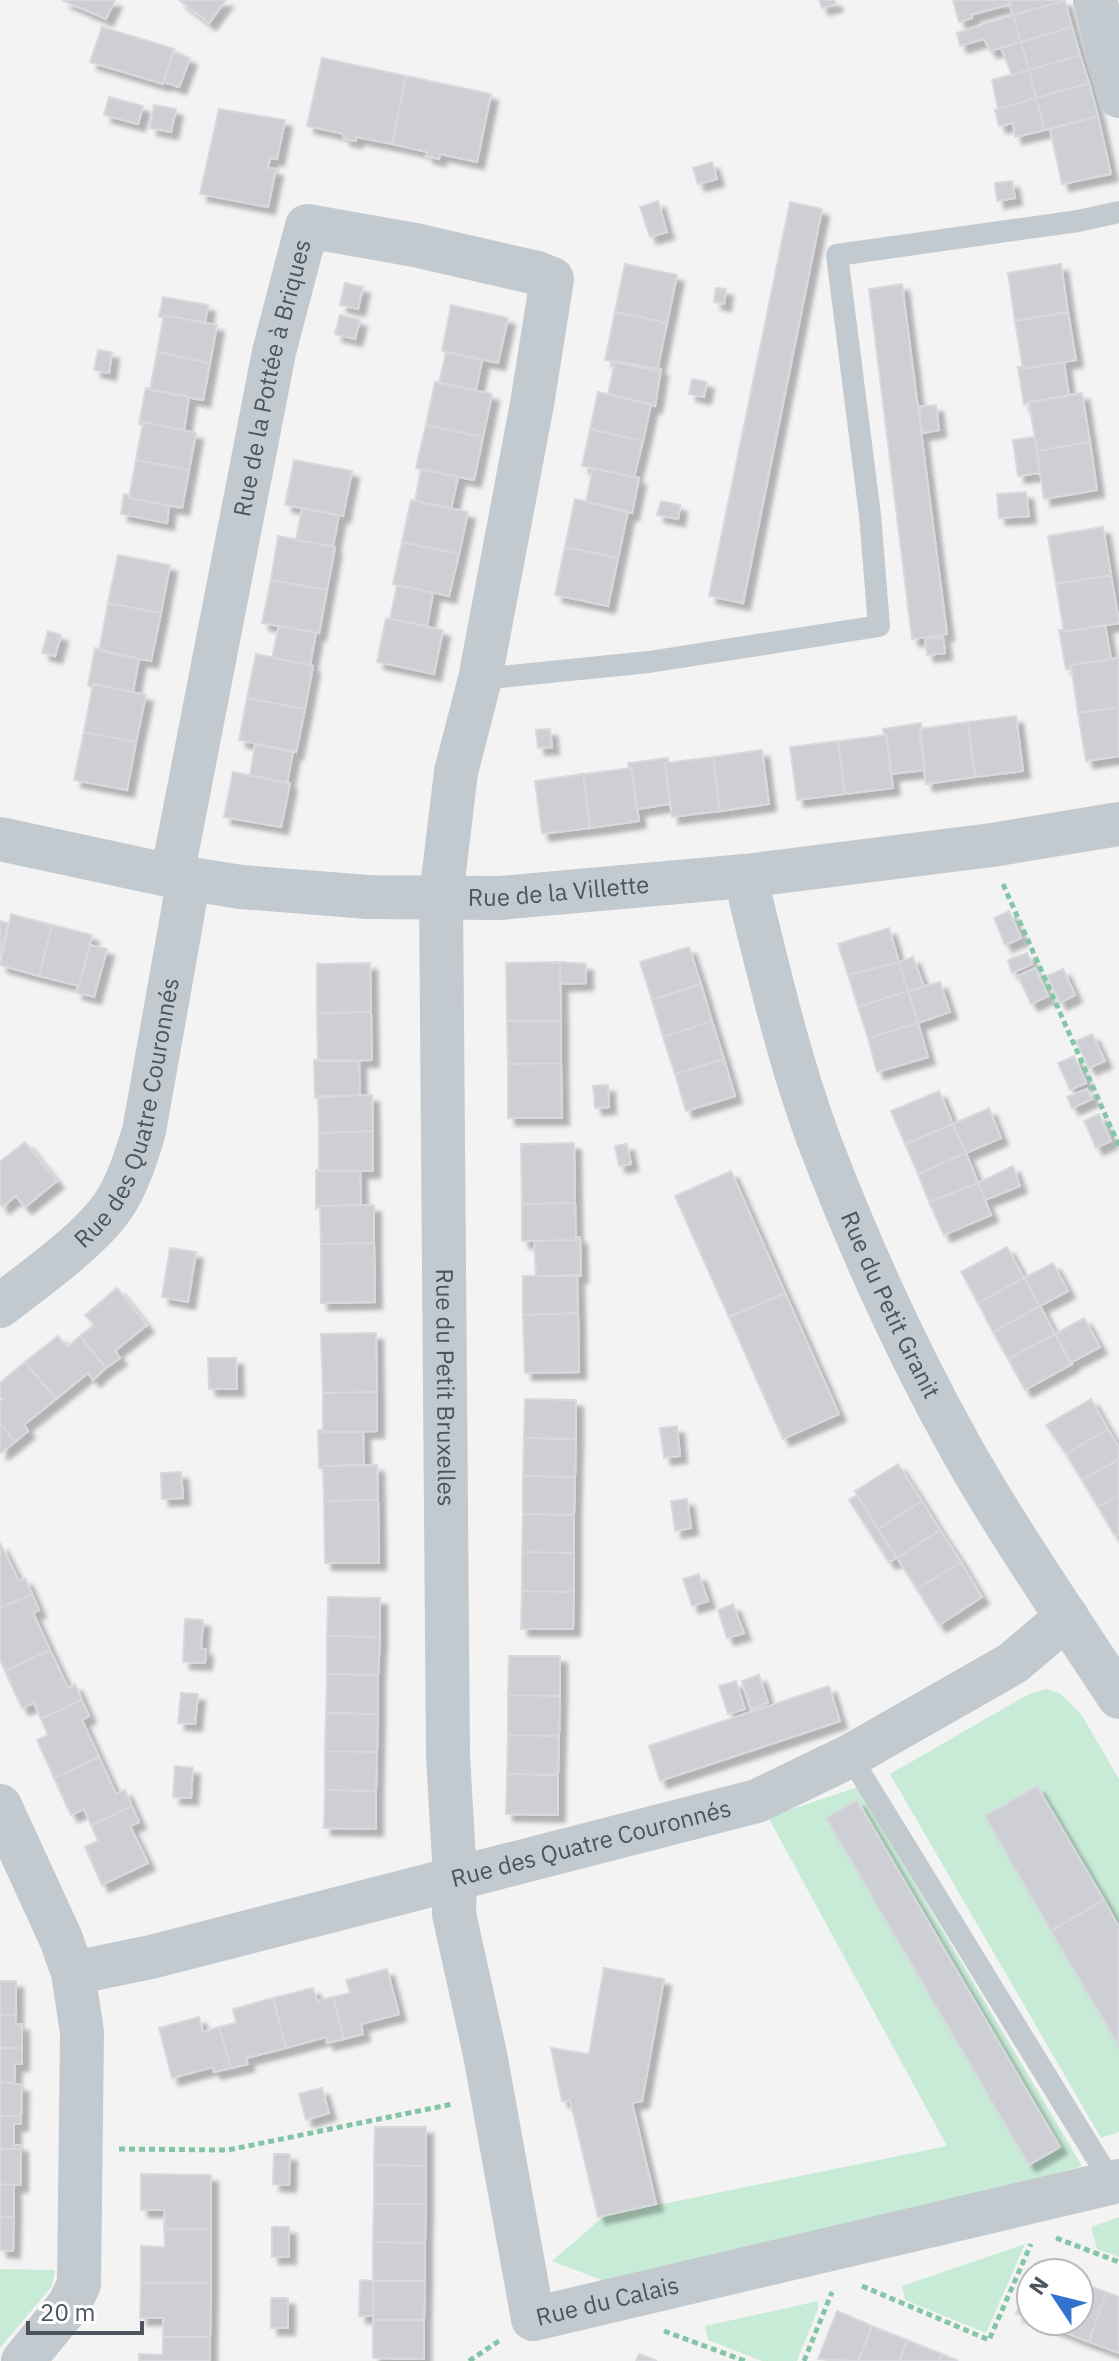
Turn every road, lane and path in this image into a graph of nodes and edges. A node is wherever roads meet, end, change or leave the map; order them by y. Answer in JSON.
{"nodes":[{"id":1,"x":1095,"y":0,"type":"edge"},
{"id":2,"x":1119,"y":96,"type":"edge"},
{"id":3,"x":1119,"y":212,"type":"edge"},
{"id":4,"x":480,"y":679,"type":"junction"},
{"id":5,"x":1119,"y":824,"type":"edge"},
{"id":6,"x":0,"y":839,"type":"edge"},
{"id":7,"x":992,"y":845,"type":"junction"},
{"id":8,"x":745,"y":876,"type":"junction"},
{"id":9,"x":181,"y":877,"type":"junction"},
{"id":10,"x":441,"y":897,"type":"junction"},
{"id":11,"x":1119,"y":1146,"type":"edge"},
{"id":12,"x":0,"y":1306,"type":"edge"},
{"id":13,"x":1067,"y":1617,"type":"junction"},
{"id":14,"x":1119,"y":1697,"type":"edge"},
{"id":15,"x":850,"y":1756,"type":"junction"},
{"id":16,"x":0,"y":1806,"type":"edge"},
{"id":17,"x":455,"y":1878,"type":"junction"},
{"id":18,"x":73,"y":1973,"type":"junction"},
{"id":19,"x":493,"y":2095,"type":"junction"},
{"id":20,"x":81,"y":2149,"type":"junction"},
{"id":21,"x":1116,"y":2182,"type":"edge"},
{"id":22,"x":1037,"y":2231,"type":"dead end"},
{"id":23,"x":1050,"y":2236,"type":"dead end"},
{"id":24,"x":1119,"y":2262,"type":"edge"},
{"id":25,"x":862,"y":2286,"type":"dead end"},
{"id":26,"x":832,"y":2292,"type":"dead end"},
{"id":27,"x":655,"y":2328,"type":"dead end"},
{"id":28,"x":23,"y":2361,"type":"edge"},
{"id":29,"x":745,"y":2361,"type":"edge"},
{"id":30,"x":804,"y":2361,"type":"edge"}],
"edges":[{"from":1,"to":2,"type":"street"},
{"from":3,"to":4,"type":"lane"},
{"from":4,"to":9,"type":"street","name":"Rue de la Pottée à Briques"},
{"from":4,"to":10,"type":"street","name":"Rue de la Pottée à Briques"},
{"from":5,"to":7,"type":"street","name":"Rue de la Villette"},
{"from":6,"to":9,"type":"street","name":"Rue de la Villette"},
{"from":7,"to":8,"type":"street","name":"Rue de la Villette"},
{"from":7,"to":11,"type":"path"},
{"from":8,"to":10,"type":"street","name":"Rue de la Villette"},
{"from":8,"to":13,"type":"street","name":"Rue du Petit Granit"},
{"from":9,"to":10,"type":"street","name":"Rue de la Villette"},
{"from":9,"to":12,"type":"street","name":"Rue des Quatre Couronnés"},
{"from":10,"to":17,"type":"street","name":"Rue du Petit Bruxelles"},
{"from":13,"to":14,"type":"street","name":"Rue du Petit Granit"},
{"from":13,"to":15,"type":"street","name":"Rue des Quatre Couronnés"},
{"from":15,"to":17,"type":"street","name":"Rue des Quatre Couronnés"},
{"from":15,"to":21,"type":"lane"},
{"from":16,"to":18,"type":"street"},
{"from":17,"to":18,"type":"street","name":"Rue des Quatre Couronnés"},
{"from":17,"to":19,"type":"street","name":"Rue du Calais"},
{"from":18,"to":20,"type":"street"},
{"from":19,"to":20,"type":"path"},
{"from":19,"to":21,"type":"street","name":"Rue du Calais"},
{"from":20,"to":28,"type":"street"},
{"from":22,"to":25,"type":"path"},
{"from":23,"to":24,"type":"path"},
{"from":26,"to":30,"type":"path"},
{"from":27,"to":29,"type":"path"}]}
